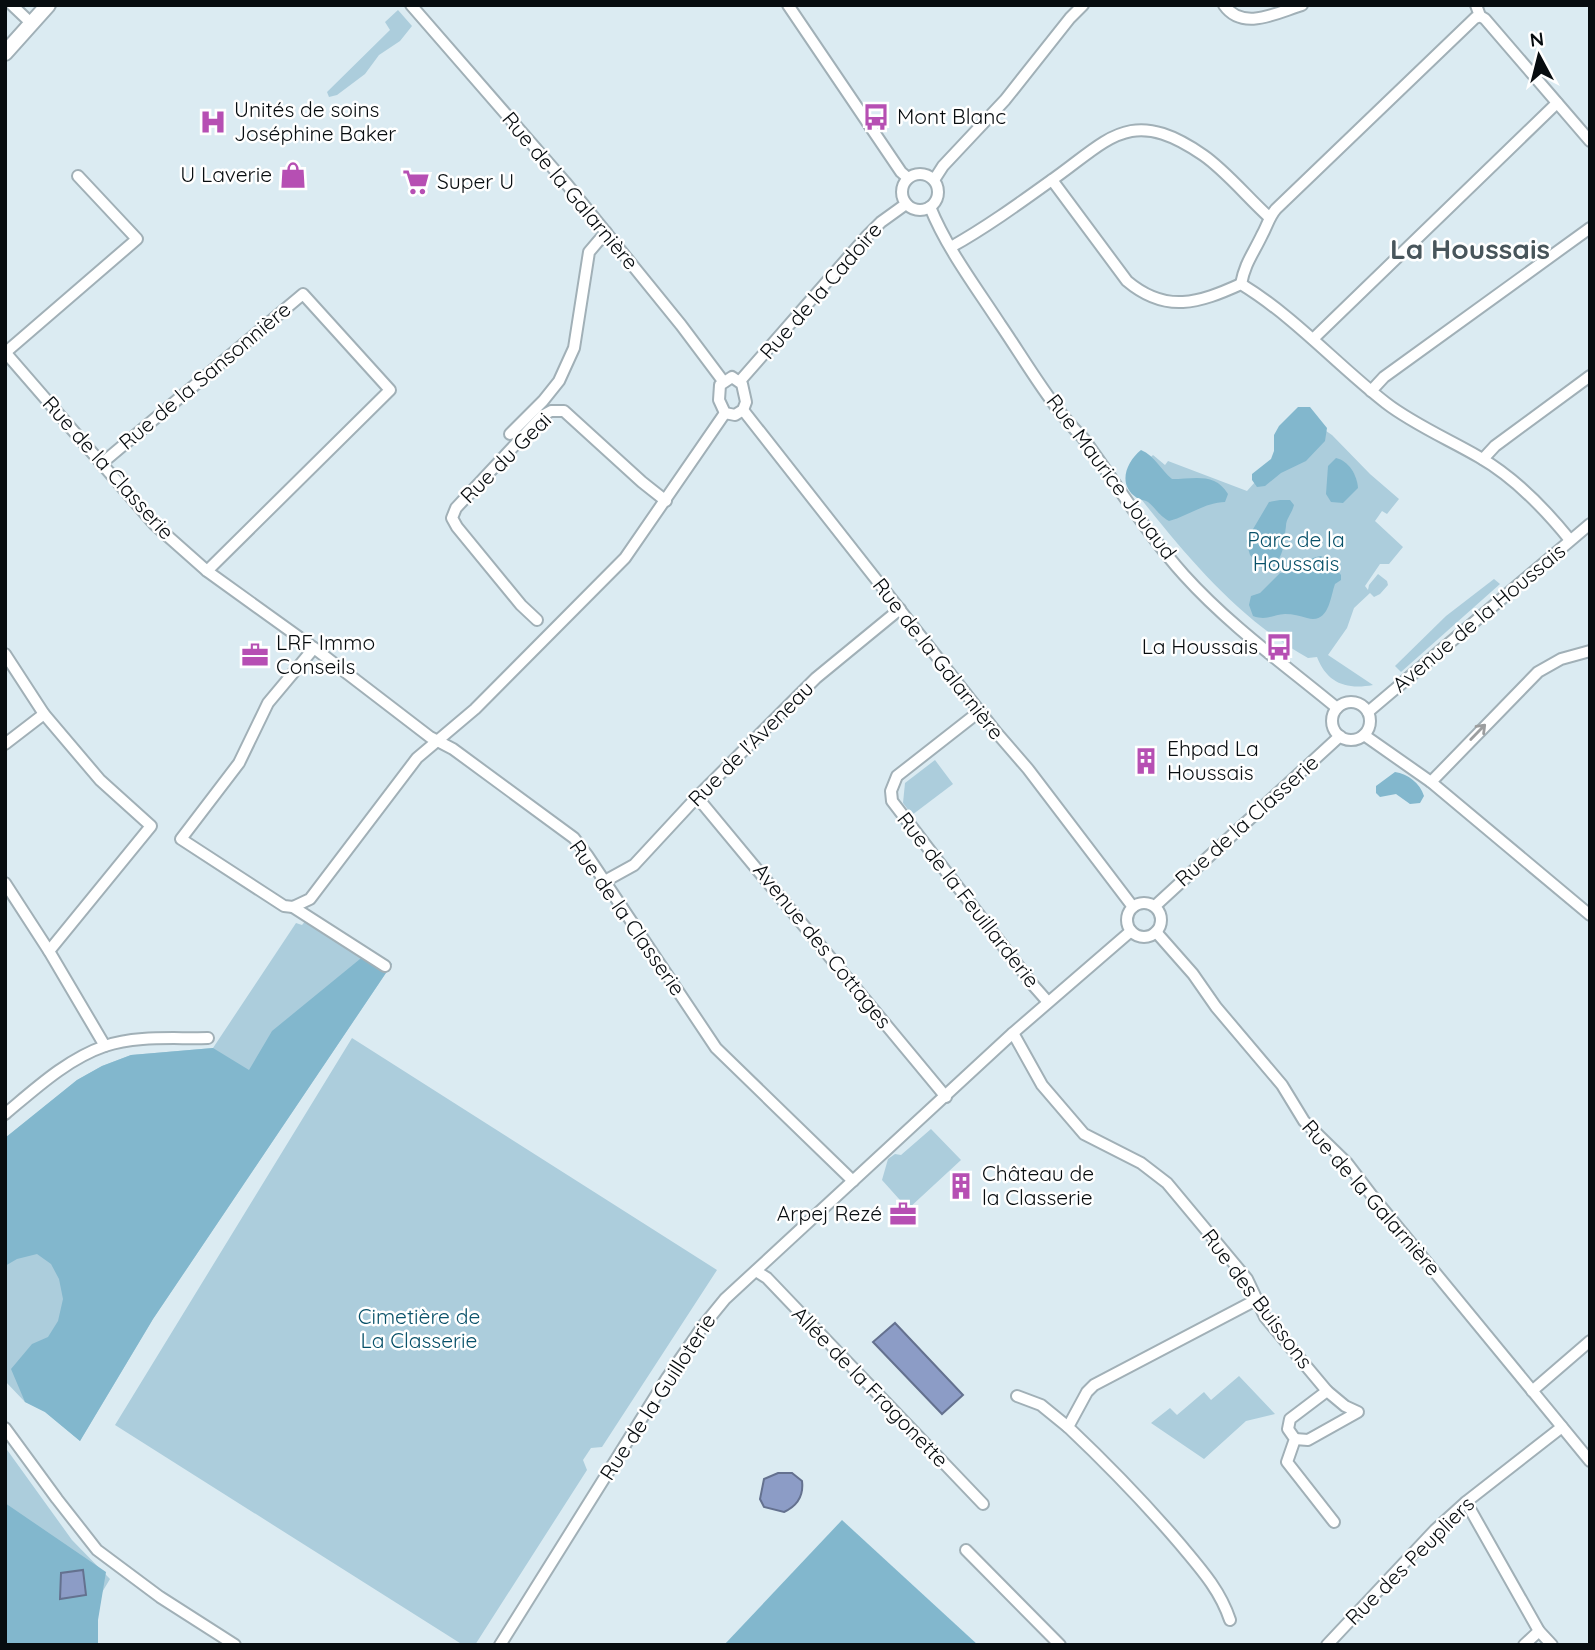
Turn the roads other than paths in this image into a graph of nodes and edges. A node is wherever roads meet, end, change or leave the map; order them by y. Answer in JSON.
{"nodes":[{"id":1,"x":12,"y":5,"type":"edge"},
{"id":2,"x":48,"y":5,"type":"edge"},
{"id":3,"x":411,"y":5,"type":"edge"},
{"id":4,"x":788,"y":5,"type":"edge"},
{"id":5,"x":1083,"y":5,"type":"edge"},
{"id":6,"x":1224,"y":5,"type":"edge"},
{"id":7,"x":1302,"y":5,"type":"edge"},
{"id":8,"x":1476,"y":5,"type":"edge"},
{"id":9,"x":1480,"y":16,"type":"junction"},
{"id":10,"x":32,"y":24,"type":"junction"},
{"id":11,"x":5,"y":53,"type":"edge"},
{"id":12,"x":1557,"y":103,"type":"junction"},
{"id":13,"x":1590,"y":141,"type":"edge"},
{"id":14,"x":78,"y":176,"type":"dead end"},
{"id":15,"x":908,"y":178,"type":"junction"},
{"id":16,"x":934,"y":180,"type":"junction"},
{"id":17,"x":1052,"y":180,"type":"junction"},
{"id":18,"x":906,"y":204,"type":"junction"},
{"id":19,"x":930,"y":208,"type":"junction"},
{"id":20,"x":1269,"y":217,"type":"junction"},
{"id":21,"x":1590,"y":228,"type":"edge"},
{"id":22,"x":606,"y":232,"type":"junction"},
{"id":23,"x":951,"y":247,"type":"junction"},
{"id":24,"x":1241,"y":284,"type":"junction"},
{"id":25,"x":1313,"y":339,"type":"junction"},
{"id":26,"x":6,"y":352,"type":"edge"},
{"id":27,"x":1590,"y":376,"type":"edge"},
{"id":28,"x":723,"y":381,"type":"junction"},
{"id":29,"x":740,"y":381,"type":"junction"},
{"id":30,"x":1371,"y":391,"type":"junction"},
{"id":31,"x":743,"y":410,"type":"junction"},
{"id":32,"x":725,"y":413,"type":"junction"},
{"id":33,"x":510,"y":434,"type":"dead end"},
{"id":34,"x":1483,"y":459,"type":"junction"},
{"id":35,"x":101,"y":464,"type":"junction"},
{"id":36,"x":666,"y":501,"type":"junction"},
{"id":37,"x":1590,"y":524,"type":"edge"},
{"id":38,"x":1570,"y":540,"type":"junction"},
{"id":39,"x":207,"y":570,"type":"junction"},
{"id":40,"x":900,"y":610,"type":"junction"},
{"id":41,"x":537,"y":620,"type":"dead end"},
{"id":42,"x":314,"y":648,"type":"junction"},
{"id":43,"x":1590,"y":652,"type":"edge"},
{"id":44,"x":5,"y":654,"type":"edge"},
{"id":45,"x":1337,"y":708,"type":"junction"},
{"id":46,"x":980,"y":711,"type":"junction"},
{"id":47,"x":1368,"y":712,"type":"junction"},
{"id":48,"x":44,"y":713,"type":"junction"},
{"id":49,"x":1364,"y":735,"type":"junction"},
{"id":50,"x":1340,"y":736,"type":"junction"},
{"id":51,"x":439,"y":741,"type":"junction"},
{"id":52,"x":5,"y":744,"type":"edge"},
{"id":53,"x":1431,"y":782,"type":"junction"},
{"id":54,"x":697,"y":797,"type":"junction"},
{"id":55,"x":605,"y":881,"type":"junction"},
{"id":56,"x":5,"y":883,"type":"edge"},
{"id":57,"x":1133,"y":906,"type":"junction"},
{"id":58,"x":1155,"y":906,"type":"junction"},
{"id":59,"x":293,"y":907,"type":"junction"},
{"id":60,"x":1590,"y":915,"type":"edge"},
{"id":61,"x":1131,"y":931,"type":"junction"},
{"id":62,"x":1156,"y":932,"type":"junction"},
{"id":63,"x":49,"y":951,"type":"junction"},
{"id":64,"x":386,"y":966,"type":"dead end"},
{"id":65,"x":1048,"y":1002,"type":"junction"},
{"id":66,"x":1013,"y":1033,"type":"junction"},
{"id":67,"x":208,"y":1038,"type":"dead end"},
{"id":68,"x":105,"y":1046,"type":"junction"},
{"id":69,"x":946,"y":1097,"type":"junction"},
{"id":70,"x":5,"y":1114,"type":"edge"},
{"id":71,"x":853,"y":1181,"type":"junction"},
{"id":72,"x":756,"y":1271,"type":"junction"},
{"id":73,"x":1256,"y":1300,"type":"junction"},
{"id":74,"x":1590,"y":1341,"type":"edge"},
{"id":75,"x":1327,"y":1391,"type":"junction"},
{"id":76,"x":1532,"y":1391,"type":"junction"},
{"id":77,"x":1017,"y":1396,"type":"dead end"},
{"id":78,"x":1068,"y":1427,"type":"junction"},
{"id":79,"x":1562,"y":1427,"type":"junction"},
{"id":80,"x":5,"y":1428,"type":"edge"},
{"id":81,"x":1295,"y":1439,"type":"junction"},
{"id":82,"x":1590,"y":1461,"type":"edge"},
{"id":83,"x":1466,"y":1502,"type":"junction"},
{"id":84,"x":983,"y":1504,"type":"dead end"},
{"id":85,"x":1334,"y":1522,"type":"dead end"},
{"id":86,"x":966,"y":1550,"type":"dead end"},
{"id":87,"x":1230,"y":1620,"type":"dead end"},
{"id":88,"x":1539,"y":1631,"type":"junction"},
{"id":89,"x":235,"y":1645,"type":"edge"},
{"id":90,"x":500,"y":1645,"type":"edge"},
{"id":91,"x":1060,"y":1645,"type":"edge"},
{"id":92,"x":1327,"y":1645,"type":"edge"},
{"id":93,"x":1524,"y":1645,"type":"edge"},
{"id":94,"x":1552,"y":1645,"type":"edge"}],
"edges":[{"from":1,"to":10,"type":"street"},
{"from":2,"to":10,"type":"street"},
{"from":3,"to":22,"type":"street","name":"Rue de la Galarnière"},
{"from":4,"to":15,"type":"street"},
{"from":5,"to":16,"type":"street"},
{"from":6,"to":7,"type":"street"},
{"from":8,"to":9,"type":"street"},
{"from":9,"to":12,"type":"street"},
{"from":9,"to":20,"type":"street"},
{"from":10,"to":11,"type":"street"},
{"from":12,"to":13,"type":"street"},
{"from":12,"to":25,"type":"street"},
{"from":14,"to":26,"type":"street"},
{"from":15,"to":16,"type":"street"},
{"from":15,"to":18,"type":"street"},
{"from":16,"to":19,"type":"street"},
{"from":17,"to":20,"type":"street"},
{"from":17,"to":23,"type":"street"},
{"from":17,"to":24,"type":"street"},
{"from":18,"to":19,"type":"street"},
{"from":18,"to":29,"type":"street","name":"Rue de la Cadoire"},
{"from":19,"to":23,"type":"street","name":"Rue Maurice Jouaud"},
{"from":20,"to":24,"type":"street"},
{"from":21,"to":30,"type":"street"},
{"from":22,"to":28,"type":"street","name":"Rue de la Galarnière"},
{"from":22,"to":33,"type":"street"},
{"from":23,"to":45,"type":"street","name":"Rue Maurice Jouaud"},
{"from":24,"to":25,"type":"street"},
{"from":25,"to":30,"type":"street"},
{"from":26,"to":35,"type":"street","name":"Rue de la Classerie"},
{"from":27,"to":34,"type":"street"},
{"from":28,"to":29,"type":"street"},
{"from":28,"to":32,"type":"street"},
{"from":29,"to":31,"type":"street"},
{"from":30,"to":34,"type":"street"},
{"from":31,"to":32,"type":"street"},
{"from":31,"to":40,"type":"street","name":"Rue de la Galarnière"},
{"from":32,"to":36,"type":"street"},
{"from":34,"to":38,"type":"street"},
{"from":35,"to":39,"type":"street","name":"Rue de la Classerie"},
{"from":35,"to":39,"type":"street","name":"Rue de la Sansonnière"},
{"from":36,"to":41,"type":"street","name":"Rue du Geai"},
{"from":36,"to":51,"type":"street"},
{"from":37,"to":38,"type":"street","name":"Avenue de la Houssais"},
{"from":38,"to":47,"type":"street","name":"Avenue de la Houssais"},
{"from":39,"to":42,"type":"street","name":"Rue de la Classerie"},
{"from":40,"to":46,"type":"street","name":"Rue de la Galarnière"},
{"from":40,"to":54,"type":"street","name":"Rue de l'Aveneau"},
{"from":42,"to":51,"type":"street","name":"Rue de la Classerie"},
{"from":42,"to":59,"type":"street"},
{"from":53,"to":43,"type":"street","one_way":true},
{"from":44,"to":48,"type":"street"},
{"from":45,"to":47,"type":"street"},
{"from":45,"to":50,"type":"street"},
{"from":46,"to":57,"type":"street","name":"Rue de la Galarnière"},
{"from":46,"to":65,"type":"street","name":"Rue de la Feuillarderie"},
{"from":47,"to":49,"type":"street"},
{"from":48,"to":52,"type":"street"},
{"from":48,"to":63,"type":"street"},
{"from":49,"to":50,"type":"street"},
{"from":49,"to":53,"type":"street"},
{"from":50,"to":58,"type":"street","name":"Rue de la Classerie"},
{"from":51,"to":55,"type":"street","name":"Rue de la Classerie"},
{"from":51,"to":59,"type":"street"},
{"from":53,"to":60,"type":"street"},
{"from":54,"to":55,"type":"street","name":"Rue de l'Aveneau"},
{"from":54,"to":69,"type":"street","name":"Avenue des Cottages"},
{"from":55,"to":71,"type":"street","name":"Rue de la Classerie"},
{"from":56,"to":63,"type":"street"},
{"from":57,"to":58,"type":"street"},
{"from":57,"to":61,"type":"street"},
{"from":58,"to":62,"type":"street"},
{"from":59,"to":64,"type":"street"},
{"from":61,"to":62,"type":"street"},
{"from":61,"to":65,"type":"street"},
{"from":62,"to":76,"type":"street","name":"Rue de la Galarnière"},
{"from":63,"to":68,"type":"street"},
{"from":65,"to":66,"type":"street"},
{"from":66,"to":69,"type":"street"},
{"from":66,"to":73,"type":"street","name":"Rue des Buissons"},
{"from":67,"to":68,"type":"street"},
{"from":68,"to":70,"type":"street"},
{"from":69,"to":71,"type":"street"},
{"from":71,"to":72,"type":"street","name":"Rue de la Guilloterie"},
{"from":72,"to":84,"type":"street","name":"Allée de la Fragonette"},
{"from":72,"to":90,"type":"street","name":"Rue de la Guilloterie"},
{"from":73,"to":75,"type":"street","name":"Rue des Buissons"},
{"from":73,"to":78,"type":"street"},
{"from":74,"to":76,"type":"street"},
{"from":75,"to":81,"type":"street"},
{"from":75,"to":81,"type":"street","name":"Rue des Buissons"},
{"from":76,"to":79,"type":"street","name":"Rue de la Galarnière"},
{"from":77,"to":78,"type":"street"},
{"from":78,"to":87,"type":"street"},
{"from":79,"to":82,"type":"street","name":"Rue de la Galarnière"},
{"from":79,"to":83,"type":"street","name":"Rue des Peupliers"},
{"from":80,"to":89,"type":"street"},
{"from":81,"to":85,"type":"street"},
{"from":83,"to":88,"type":"street"},
{"from":83,"to":92,"type":"street","name":"Rue des Peupliers"},
{"from":86,"to":91,"type":"street"},
{"from":88,"to":93,"type":"street"},
{"from":88,"to":94,"type":"street"}]}
